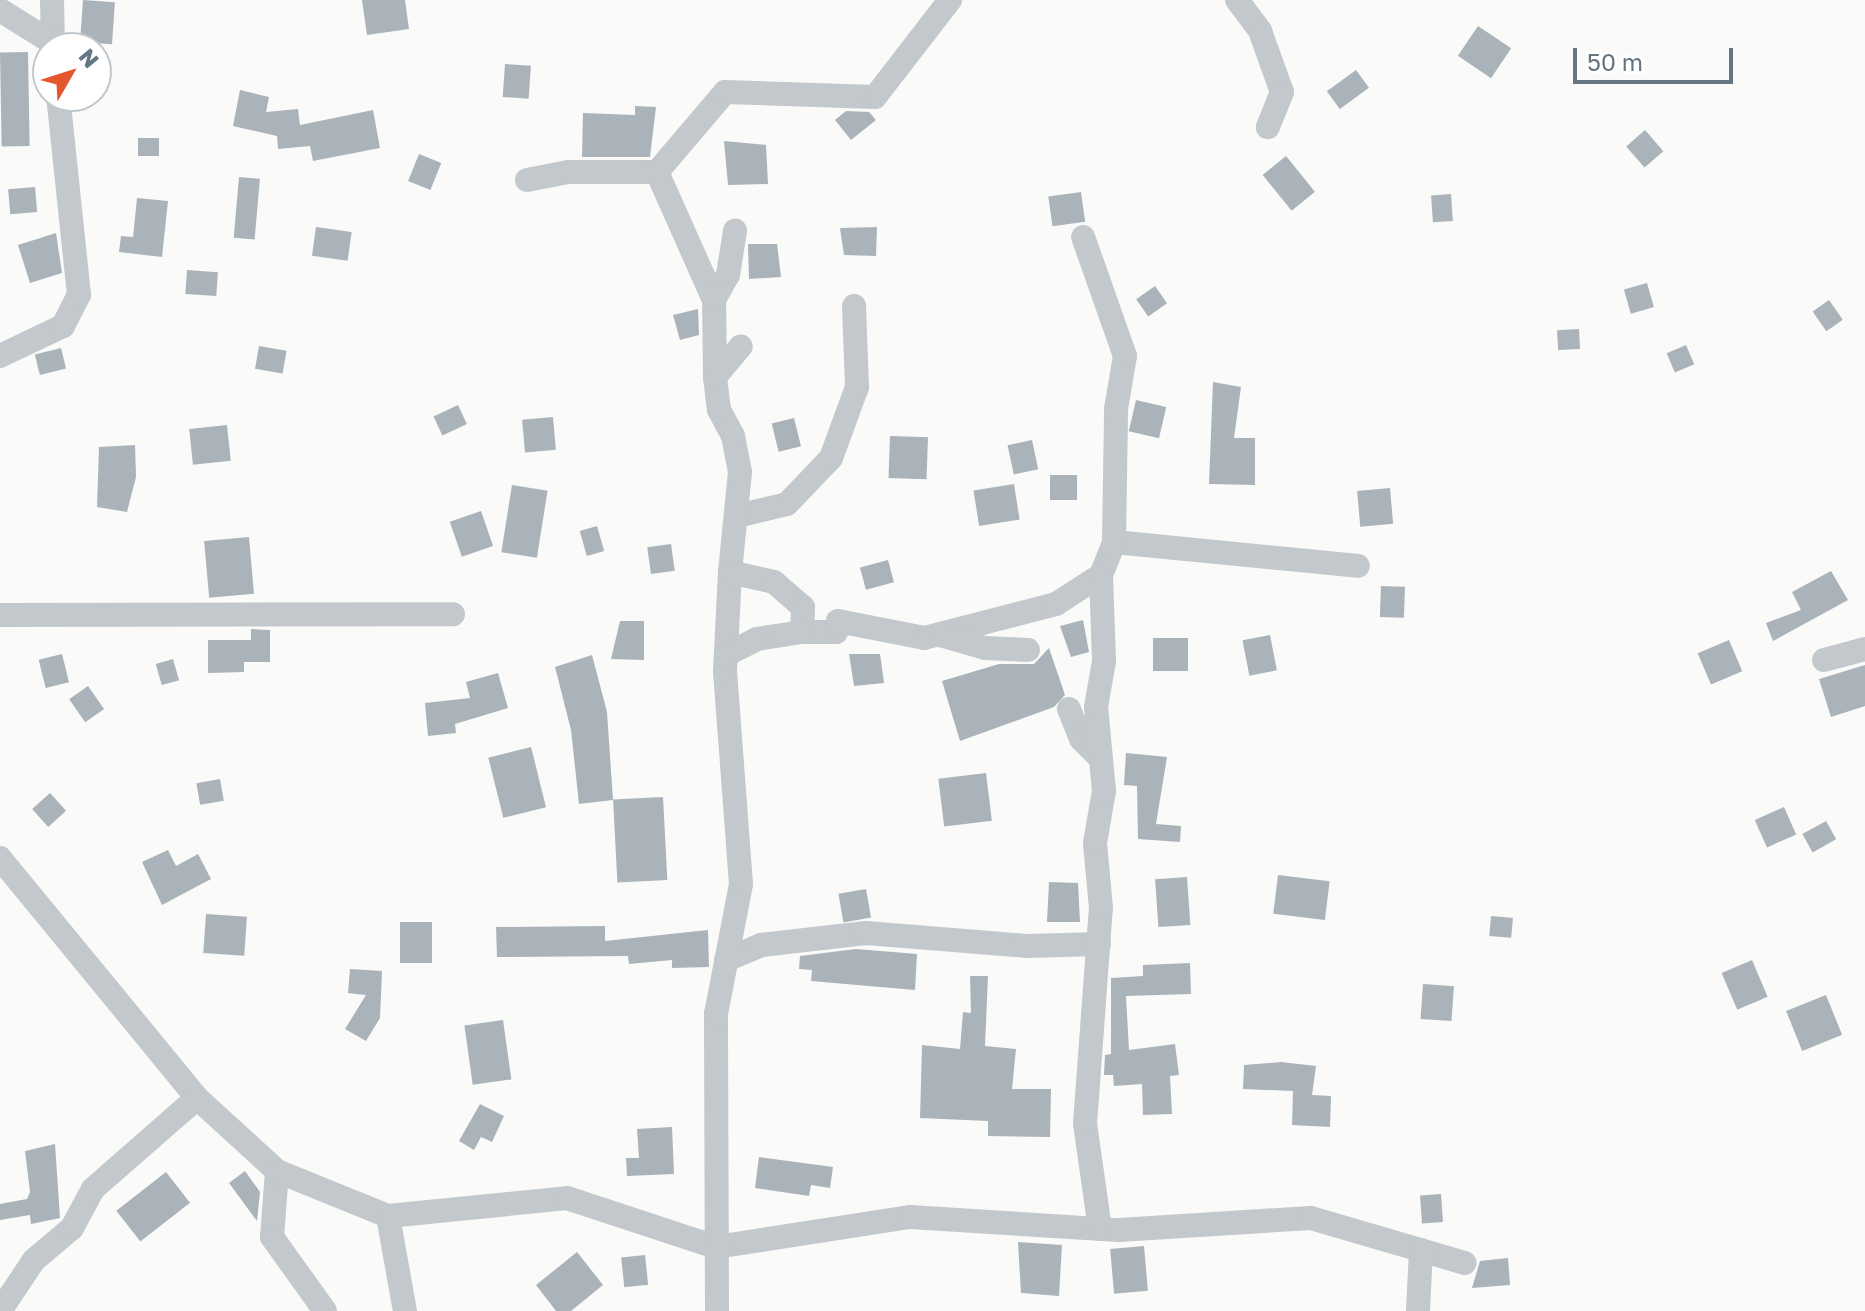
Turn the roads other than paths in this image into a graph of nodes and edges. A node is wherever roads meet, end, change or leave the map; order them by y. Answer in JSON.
{"nodes":[{"id":1,"x":52,"y":0,"type":"edge"},
{"id":2,"x":950,"y":0,"type":"edge"},
{"id":3,"x":1237,"y":0,"type":"edge"},
{"id":4,"x":0,"y":10,"type":"edge"},
{"id":5,"x":33,"y":32,"type":"edge"},
{"id":6,"x":53,"y":32,"type":"edge"},
{"id":7,"x":60,"y":112,"type":"edge"},
{"id":8,"x":1268,"y":127,"type":"dead end"},
{"id":9,"x":657,"y":172,"type":"junction"},
{"id":10,"x":527,"y":180,"type":"dead end"},
{"id":11,"x":735,"y":231,"type":"dead end"},
{"id":12,"x":1083,"y":237,"type":"dead end"},
{"id":13,"x":714,"y":300,"type":"junction"},
{"id":14,"x":854,"y":306,"type":"dead end"},
{"id":15,"x":741,"y":346,"type":"dead end"},
{"id":16,"x":0,"y":356,"type":"edge"},
{"id":17,"x":715,"y":377,"type":"junction"},
{"id":18,"x":737,"y":516,"type":"junction"},
{"id":19,"x":1114,"y":542,"type":"junction"},
{"id":20,"x":1358,"y":566,"type":"dead end"},
{"id":21,"x":730,"y":572,"type":"junction"},
{"id":22,"x":1101,"y":575,"type":"junction"},
{"id":23,"x":453,"y":614,"type":"dead end"},
{"id":24,"x":0,"y":615,"type":"edge"},
{"id":25,"x":802,"y":632,"type":"junction"},
{"id":26,"x":937,"y":634,"type":"junction"},
{"id":27,"x":1865,"y":649,"type":"edge"},
{"id":28,"x":1028,"y":650,"type":"dead end"},
{"id":29,"x":727,"y":654,"type":"junction"},
{"id":30,"x":1824,"y":660,"type":"dead end"},
{"id":31,"x":1069,"y":709,"type":"dead end"},
{"id":32,"x":1101,"y":759,"type":"junction"},
{"id":33,"x":0,"y":858,"type":"edge"},
{"id":34,"x":1099,"y":944,"type":"junction"},
{"id":35,"x":726,"y":960,"type":"junction"},
{"id":36,"x":197,"y":1098,"type":"junction"},
{"id":37,"x":277,"y":1171,"type":"junction"},
{"id":38,"x":388,"y":1216,"type":"junction"},
{"id":39,"x":1100,"y":1229,"type":"junction"},
{"id":40,"x":716,"y":1247,"type":"junction"},
{"id":41,"x":1421,"y":1250,"type":"junction"},
{"id":42,"x":1465,"y":1263,"type":"dead end"},
{"id":43,"x":0,"y":1311,"type":"edge"},
{"id":44,"x":325,"y":1311,"type":"edge"},
{"id":45,"x":405,"y":1311,"type":"edge"},
{"id":46,"x":717,"y":1311,"type":"edge"},
{"id":47,"x":1418,"y":1311,"type":"edge"}],
"edges":[{"from":1,"to":6,"type":"street"},
{"from":2,"to":9,"type":"street"},
{"from":3,"to":8,"type":"street"},
{"from":4,"to":5,"type":"street"},
{"from":7,"to":16,"type":"street"},
{"from":9,"to":10,"type":"street"},
{"from":9,"to":13,"type":"street"},
{"from":11,"to":13,"type":"street"},
{"from":12,"to":19,"type":"street"},
{"from":13,"to":17,"type":"street"},
{"from":14,"to":18,"type":"street"},
{"from":15,"to":17,"type":"street"},
{"from":17,"to":18,"type":"street"},
{"from":18,"to":21,"type":"street"},
{"from":19,"to":20,"type":"street"},
{"from":19,"to":22,"type":"street"},
{"from":21,"to":25,"type":"street"},
{"from":21,"to":29,"type":"street"},
{"from":22,"to":26,"type":"street"},
{"from":22,"to":32,"type":"street"},
{"from":23,"to":24,"type":"street"},
{"from":25,"to":26,"type":"street"},
{"from":25,"to":29,"type":"street"},
{"from":26,"to":28,"type":"street"},
{"from":27,"to":30,"type":"street"},
{"from":29,"to":35,"type":"street"},
{"from":31,"to":32,"type":"street"},
{"from":32,"to":34,"type":"street"},
{"from":33,"to":36,"type":"street"},
{"from":34,"to":35,"type":"street"},
{"from":34,"to":39,"type":"street"},
{"from":35,"to":40,"type":"street"},
{"from":36,"to":37,"type":"street"},
{"from":36,"to":43,"type":"street"},
{"from":37,"to":38,"type":"street"},
{"from":37,"to":44,"type":"street"},
{"from":38,"to":40,"type":"street"},
{"from":38,"to":45,"type":"street"},
{"from":39,"to":40,"type":"street"},
{"from":39,"to":41,"type":"street"},
{"from":40,"to":46,"type":"street"},
{"from":41,"to":42,"type":"street"},
{"from":41,"to":47,"type":"street"}]}
